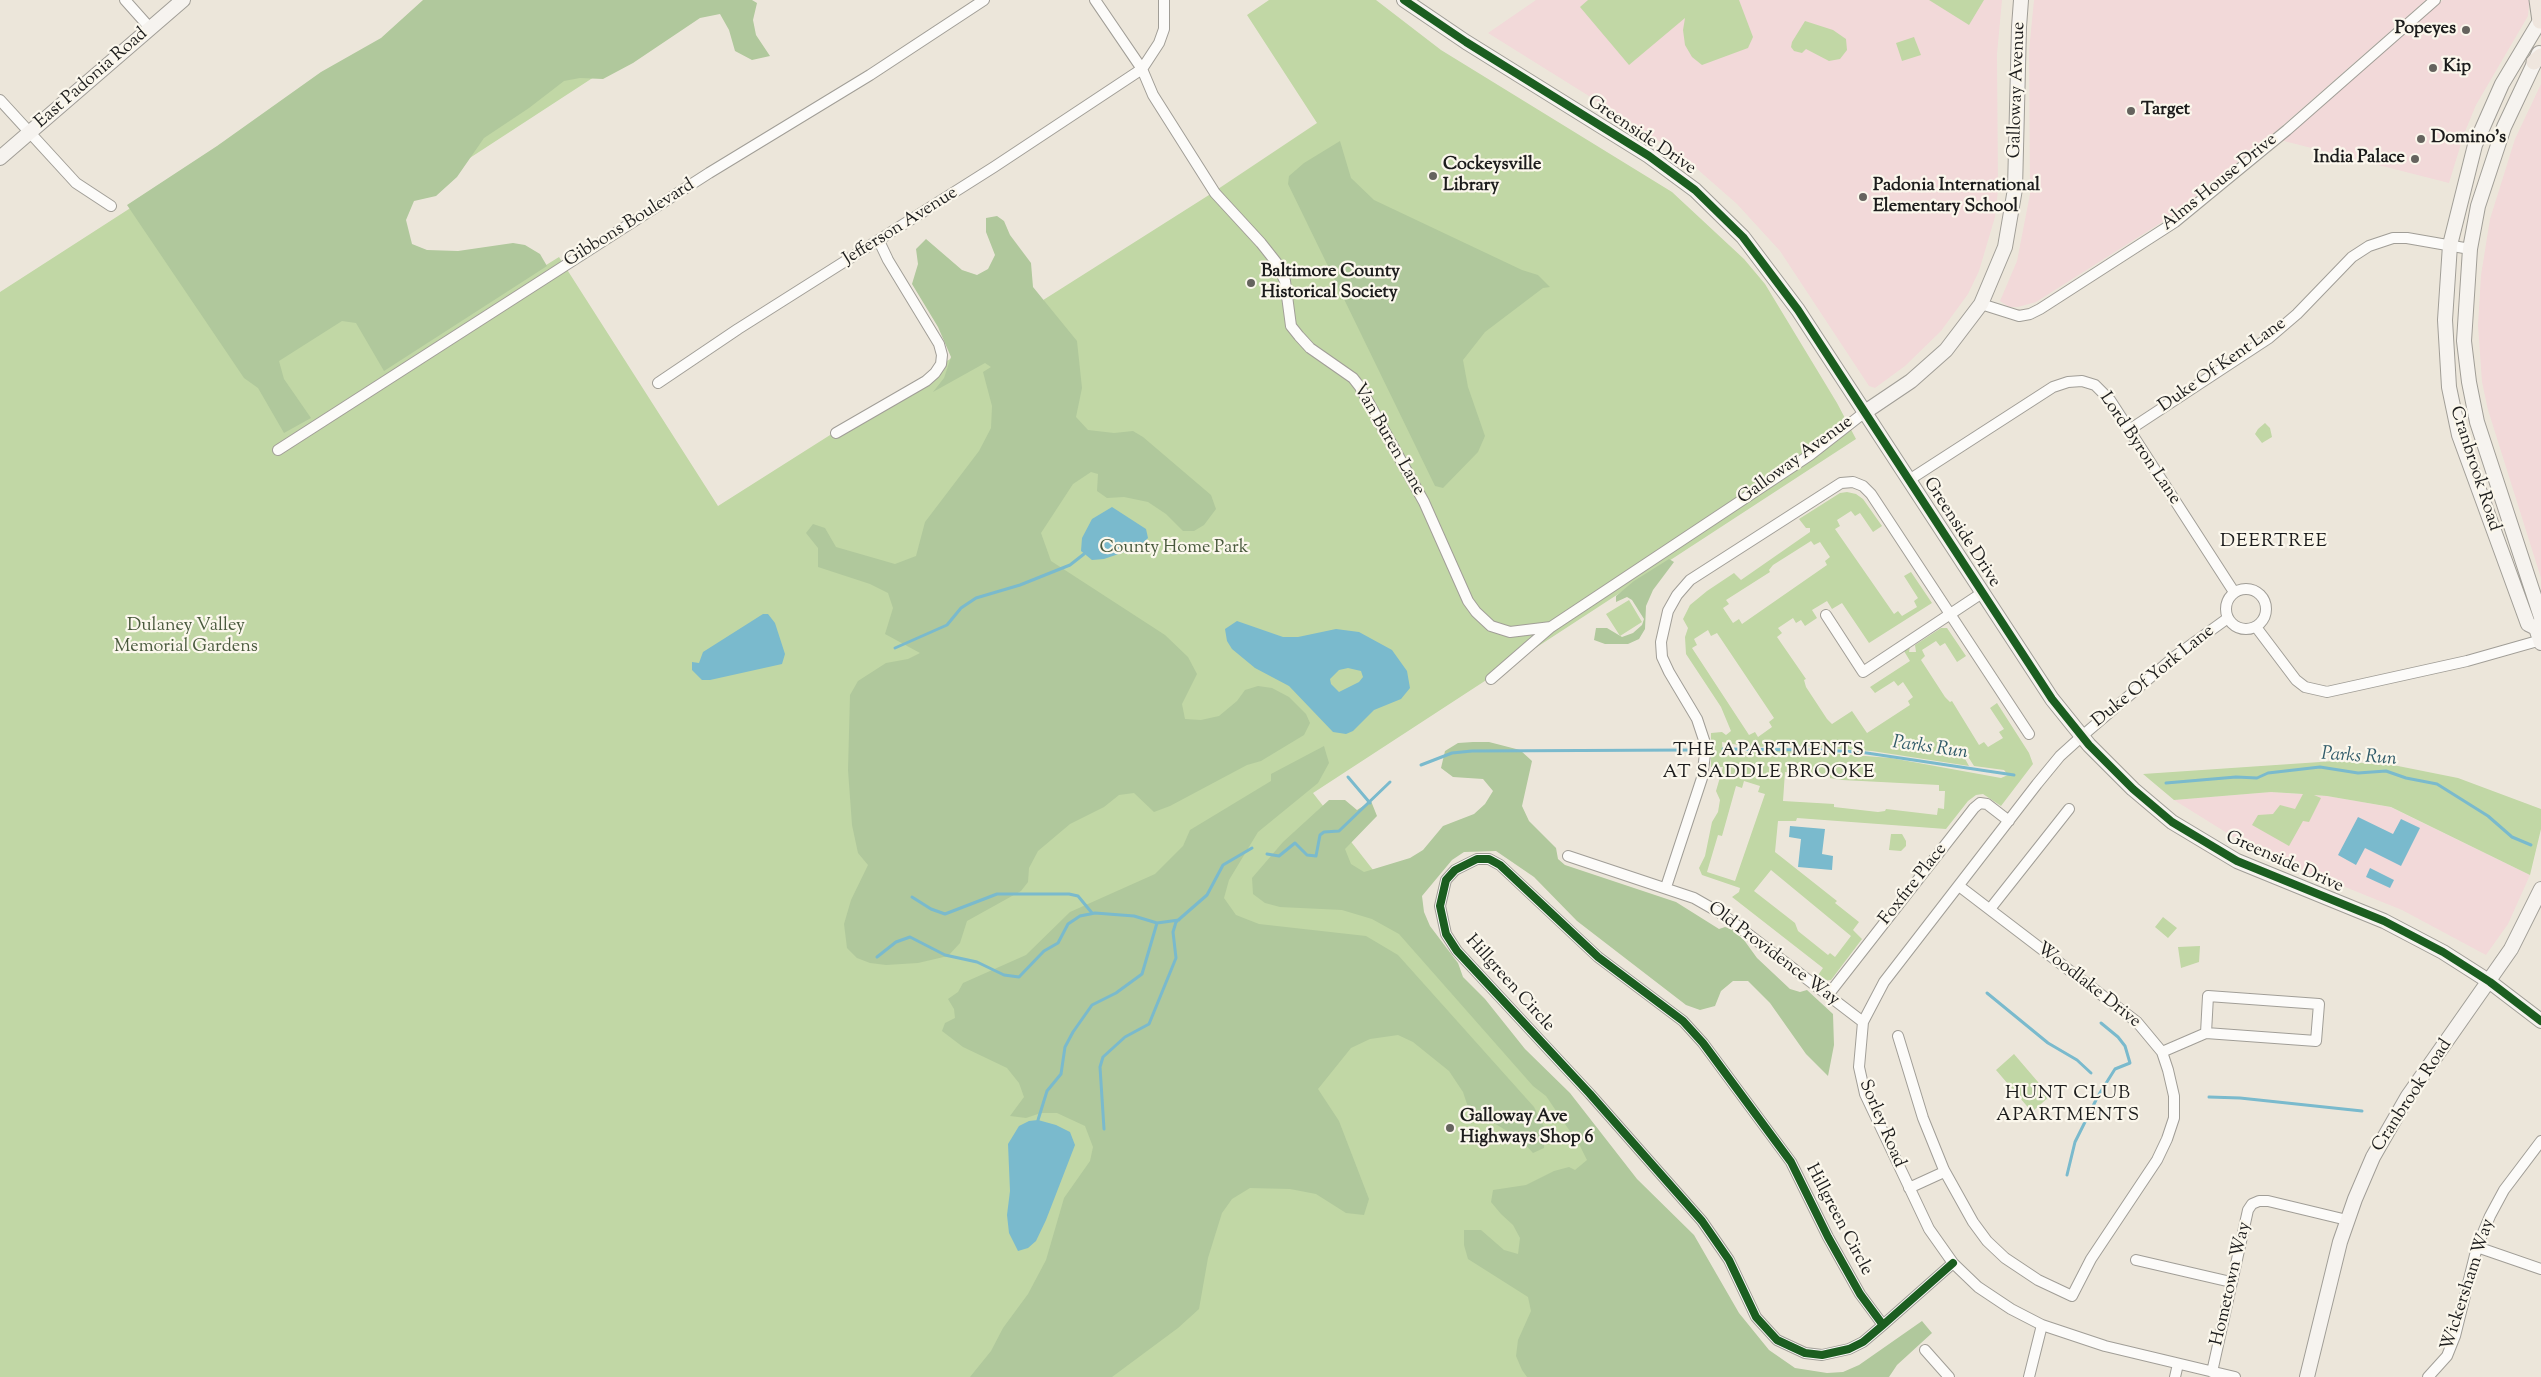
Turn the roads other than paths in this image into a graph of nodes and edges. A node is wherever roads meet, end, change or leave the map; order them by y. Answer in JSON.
{"nodes":[{"id":1,"x":125,"y":0,"type":"edge"},
{"id":2,"x":183,"y":0,"type":"edge"},
{"id":3,"x":984,"y":0,"type":"edge"},
{"id":4,"x":1095,"y":0,"type":"edge"},
{"id":5,"x":1164,"y":0,"type":"edge"},
{"id":6,"x":1404,"y":0,"type":"edge"},
{"id":7,"x":2022,"y":0,"type":"edge"},
{"id":8,"x":2435,"y":0,"type":"edge"},
{"id":9,"x":2537,"y":0,"type":"edge"},
{"id":10,"x":2540,"y":20,"type":"edge"},
{"id":11,"x":150,"y":28,"type":"junction"},
{"id":12,"x":2539,"y":56,"type":"edge"},
{"id":13,"x":1142,"y":69,"type":"junction"},
{"id":14,"x":0,"y":100,"type":"edge"},
{"id":15,"x":29,"y":134,"type":"junction"},
{"id":16,"x":0,"y":158,"type":"edge"},
{"id":17,"x":111,"y":206,"type":"dead end"},
{"id":18,"x":879,"y":241,"type":"junction"},
{"id":19,"x":2450,"y":245,"type":"junction"},
{"id":20,"x":2470,"y":249,"type":"junction"},
{"id":21,"x":1981,"y":304,"type":"junction"},
{"id":22,"x":658,"y":382,"type":"dead end"},
{"id":23,"x":1865,"y":412,"type":"junction"},
{"id":24,"x":2129,"y":430,"type":"junction"},
{"id":25,"x":836,"y":433,"type":"dead end"},
{"id":26,"x":278,"y":450,"type":"dead end"},
{"id":27,"x":1909,"y":480,"type":"junction"},
{"id":28,"x":2234,"y":592,"type":"junction"},
{"id":29,"x":1982,"y":593,"type":"junction"},
{"id":30,"x":1950,"y":614,"type":"junction"},
{"id":31,"x":1826,"y":616,"type":"dead end"},
{"id":32,"x":2228,"y":618,"type":"junction"},
{"id":33,"x":1551,"y":627,"type":"junction"},
{"id":34,"x":2256,"y":627,"type":"junction"},
{"id":35,"x":2540,"y":632,"type":"edge"},
{"id":36,"x":1491,"y":679,"type":"dead end"},
{"id":37,"x":2029,"y":734,"type":"dead end"},
{"id":38,"x":2081,"y":737,"type":"junction"},
{"id":39,"x":2069,"y":810,"type":"dead end"},
{"id":40,"x":2009,"y":821,"type":"junction"},
{"id":41,"x":1568,"y":856,"type":"dead end"},
{"id":42,"x":1959,"y":886,"type":"junction"},
{"id":43,"x":1666,"y":887,"type":"junction"},
{"id":44,"x":2541,"y":890,"type":"edge"},
{"id":45,"x":1990,"y":910,"type":"junction"},
{"id":46,"x":2490,"y":982,"type":"junction"},
{"id":47,"x":1828,"y":996,"type":"junction"},
{"id":48,"x":1863,"y":1022,"type":"junction"},
{"id":49,"x":2541,"y":1022,"type":"edge"},
{"id":50,"x":2206,"y":1033,"type":"junction"},
{"id":51,"x":1898,"y":1036,"type":"dead end"},
{"id":52,"x":2162,"y":1052,"type":"junction"},
{"id":53,"x":2541,"y":1141,"type":"edge"},
{"id":54,"x":1944,"y":1172,"type":"junction"},
{"id":55,"x":1909,"y":1188,"type":"junction"},
{"id":56,"x":2346,"y":1220,"type":"junction"},
{"id":57,"x":2477,"y":1247,"type":"junction"},
{"id":58,"x":2136,"y":1260,"type":"dead end"},
{"id":59,"x":1953,"y":1263,"type":"junction"},
{"id":60,"x":2541,"y":1269,"type":"edge"},
{"id":61,"x":2231,"y":1282,"type":"junction"},
{"id":62,"x":1883,"y":1325,"type":"junction"},
{"id":63,"x":2042,"y":1326,"type":"junction"},
{"id":64,"x":1925,"y":1350,"type":"dead end"},
{"id":65,"x":2178,"y":1364,"type":"junction"},
{"id":66,"x":2212,"y":1372,"type":"junction"},
{"id":67,"x":1949,"y":1377,"type":"edge"},
{"id":68,"x":2029,"y":1377,"type":"edge"},
{"id":69,"x":2175,"y":1377,"type":"edge"},
{"id":70,"x":2235,"y":1377,"type":"edge"},
{"id":71,"x":2307,"y":1377,"type":"edge"},
{"id":72,"x":2428,"y":1377,"type":"edge"}],
"edges":[{"from":1,"to":11,"type":"street"},
{"from":2,"to":11,"type":"street","name":"East Padonia Road"},
{"from":3,"to":26,"type":"street","name":"Gibbons Boulevard"},
{"from":4,"to":13,"type":"street"},
{"from":5,"to":13,"type":"street"},
{"from":6,"to":23,"type":"street","name":"Greenside Drive"},
{"from":7,"to":21,"type":"street","name":"Galloway Avenue"},
{"from":8,"to":21,"type":"street","name":"Alms House Drive"},
{"from":9,"to":10,"type":"main road"},
{"from":10,"to":19,"type":"street","name":"Cranbrook Road"},
{"from":11,"to":15,"type":"street","name":"East Padonia Road"},
{"from":12,"to":20,"type":"street","name":"Cranbrook Road"},
{"from":13,"to":18,"type":"street","name":"Jefferson Avenue"},
{"from":13,"to":33,"type":"street","name":"Van Buren Lane"},
{"from":14,"to":15,"type":"street"},
{"from":15,"to":16,"type":"street","name":"East Padonia Road"},
{"from":15,"to":17,"type":"street"},
{"from":18,"to":22,"type":"street","name":"Jefferson Avenue"},
{"from":18,"to":25,"type":"street"},
{"from":19,"to":20,"type":"street","name":"Duke Of Kent Lane"},
{"from":19,"to":24,"type":"street","name":"Duke Of Kent Lane"},
{"from":19,"to":35,"type":"street","name":"Cranbrook Road"},
{"from":20,"to":35,"type":"street","name":"Cranbrook Road"},
{"from":21,"to":23,"type":"street","name":"Galloway Avenue"},
{"from":23,"to":27,"type":"street","name":"Greenside Drive"},
{"from":23,"to":33,"type":"street","name":"Galloway Avenue"},
{"from":24,"to":27,"type":"street","name":"Lord Byron Lane"},
{"from":24,"to":28,"type":"street","name":"Lord Byron Lane"},
{"from":27,"to":29,"type":"street","name":"Greenside Drive"},
{"from":28,"to":32,"type":"street"},
{"from":28,"to":34,"type":"street"},
{"from":29,"to":30,"type":"street"},
{"from":29,"to":38,"type":"street","name":"Greenside Drive"},
{"from":30,"to":31,"type":"street"},
{"from":30,"to":37,"type":"street"},
{"from":30,"to":43,"type":"street"},
{"from":32,"to":34,"type":"street"},
{"from":32,"to":38,"type":"street","name":"Duke Of York Lane"},
{"from":33,"to":36,"type":"street","name":"Galloway Avenue"},
{"from":34,"to":35,"type":"street"},
{"from":38,"to":40,"type":"street","name":"Sorley Road"},
{"from":38,"to":46,"type":"street","name":"Greenside Drive"},
{"from":39,"to":45,"type":"street"},
{"from":40,"to":42,"type":"street","name":"Sorley Road"},
{"from":40,"to":47,"type":"street","name":"Foxfire Place"},
{"from":41,"to":43,"type":"street","name":"Old Providence Way"},
{"from":42,"to":45,"type":"street","name":"Woodlake Drive"},
{"from":42,"to":48,"type":"street","name":"Sorley Road"},
{"from":43,"to":47,"type":"street","name":"Old Providence Way"},
{"from":44,"to":46,"type":"street","name":"Cranbrook Road"},
{"from":45,"to":52,"type":"street","name":"Woodlake Drive"},
{"from":46,"to":49,"type":"street","name":"Greenside Drive"},
{"from":46,"to":56,"type":"street","name":"Cranbrook Road"},
{"from":47,"to":48,"type":"street","name":"Old Providence Way"},
{"from":48,"to":55,"type":"street","name":"Sorley Road"},
{"from":50,"to":50,"type":"street"},
{"from":50,"to":52,"type":"street"},
{"from":51,"to":54,"type":"street"},
{"from":52,"to":54,"type":"street","name":"Woodlake Drive"},
{"from":53,"to":57,"type":"street","name":"Wickersham Way"},
{"from":54,"to":55,"type":"street"},
{"from":55,"to":59,"type":"street","name":"Sorley Road"},
{"from":56,"to":61,"type":"street","name":"Hometown Way"},
{"from":56,"to":71,"type":"street","name":"Cranbrook Road"},
{"from":57,"to":60,"type":"street"},
{"from":57,"to":72,"type":"street","name":"Wickersham Way"},
{"from":58,"to":61,"type":"street"},
{"from":59,"to":62,"type":"street","name":"Hillgreen Circle"},
{"from":59,"to":63,"type":"street","name":"Sorley Road"},
{"from":61,"to":66,"type":"street","name":"Hometown Way"},
{"from":62,"to":62,"type":"street","name":"Hillgreen Circle"},
{"from":63,"to":65,"type":"street","name":"Sorley Road"},
{"from":63,"to":68,"type":"street"},
{"from":64,"to":67,"type":"street"},
{"from":65,"to":66,"type":"street","name":"Sorley Road"},
{"from":65,"to":69,"type":"street"},
{"from":66,"to":70,"type":"street","name":"Sorley Road"}]}
